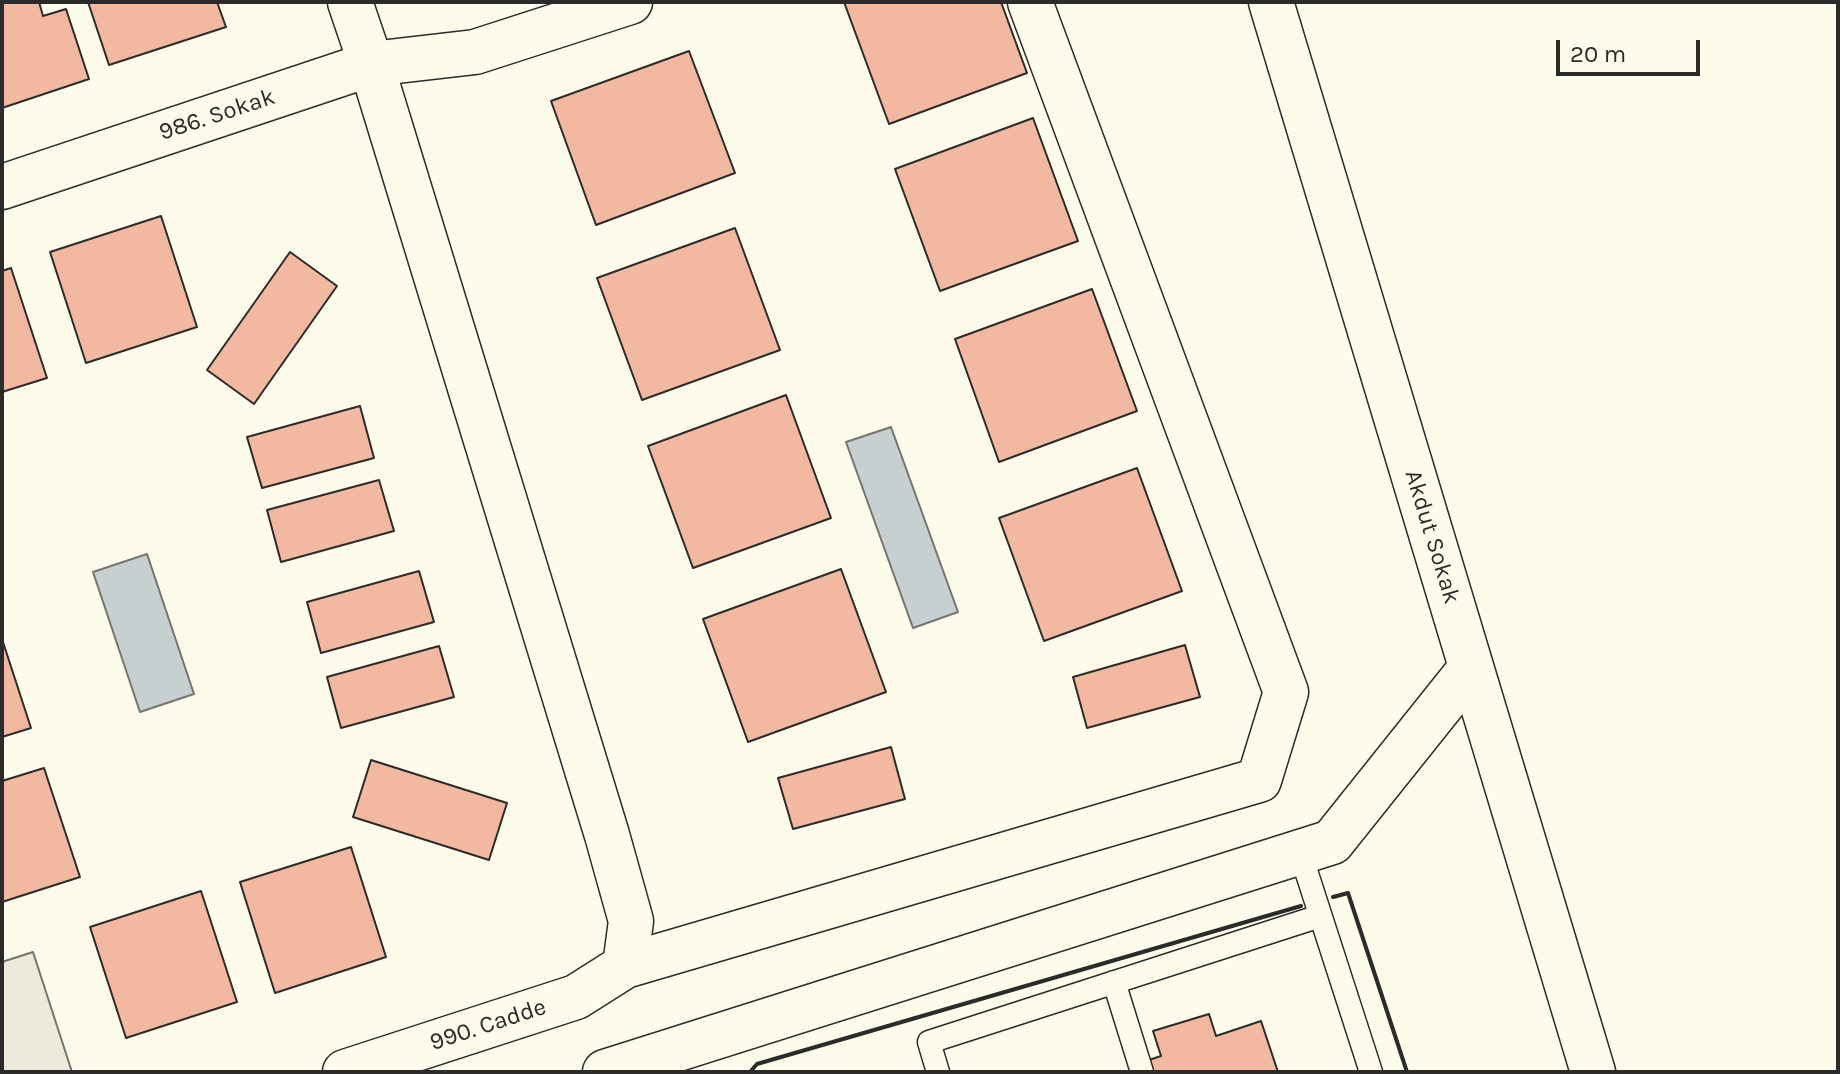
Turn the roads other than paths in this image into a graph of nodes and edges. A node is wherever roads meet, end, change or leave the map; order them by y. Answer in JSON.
{"nodes":[{"id":1,"x":350,"y":2,"type":"edge"},
{"id":2,"x":630,"y":2,"type":"edge"},
{"id":3,"x":1030,"y":2,"type":"edge"},
{"id":4,"x":1271,"y":2,"type":"edge"},
{"id":5,"x":371,"y":64,"type":"junction"},
{"id":6,"x":2,"y":187,"type":"edge"},
{"id":7,"x":1471,"y":668,"type":"junction"},
{"id":8,"x":1300,"y":852,"type":"junction"},
{"id":9,"x":1320,"y":916,"type":"junction"},
{"id":10,"x":625,"y":966,"type":"junction"},
{"id":11,"x":1114,"y":982,"type":"junction"},
{"id":12,"x":669,"y":1062,"type":"edge"},
{"id":13,"x":345,"y":1072,"type":"edge"},
{"id":14,"x":605,"y":1072,"type":"edge"},
{"id":15,"x":938,"y":1072,"type":"edge"},
{"id":16,"x":1142,"y":1072,"type":"edge"},
{"id":17,"x":1371,"y":1072,"type":"edge"},
{"id":18,"x":1593,"y":1072,"type":"edge"}],
"edges":[{"from":1,"to":5,"type":"street"},
{"from":2,"to":5,"type":"street","name":"986. Sokak"},
{"from":3,"to":10,"type":"street","name":"990. Cadde"},
{"from":4,"to":7,"type":"street","name":"Akdut Sokak"},
{"from":5,"to":6,"type":"street","name":"986. Sokak"},
{"from":5,"to":10,"type":"street"},
{"from":7,"to":8,"type":"street"},
{"from":7,"to":18,"type":"street","name":"Akdut Sokak"},
{"from":8,"to":9,"type":"lane"},
{"from":8,"to":12,"type":"street"},
{"from":9,"to":11,"type":"lane"},
{"from":9,"to":17,"type":"lane"},
{"from":10,"to":13,"type":"street","name":"990. Cadde"},
{"from":11,"to":15,"type":"lane"},
{"from":11,"to":16,"type":"lane"},
{"from":12,"to":14,"type":"street"}]}
